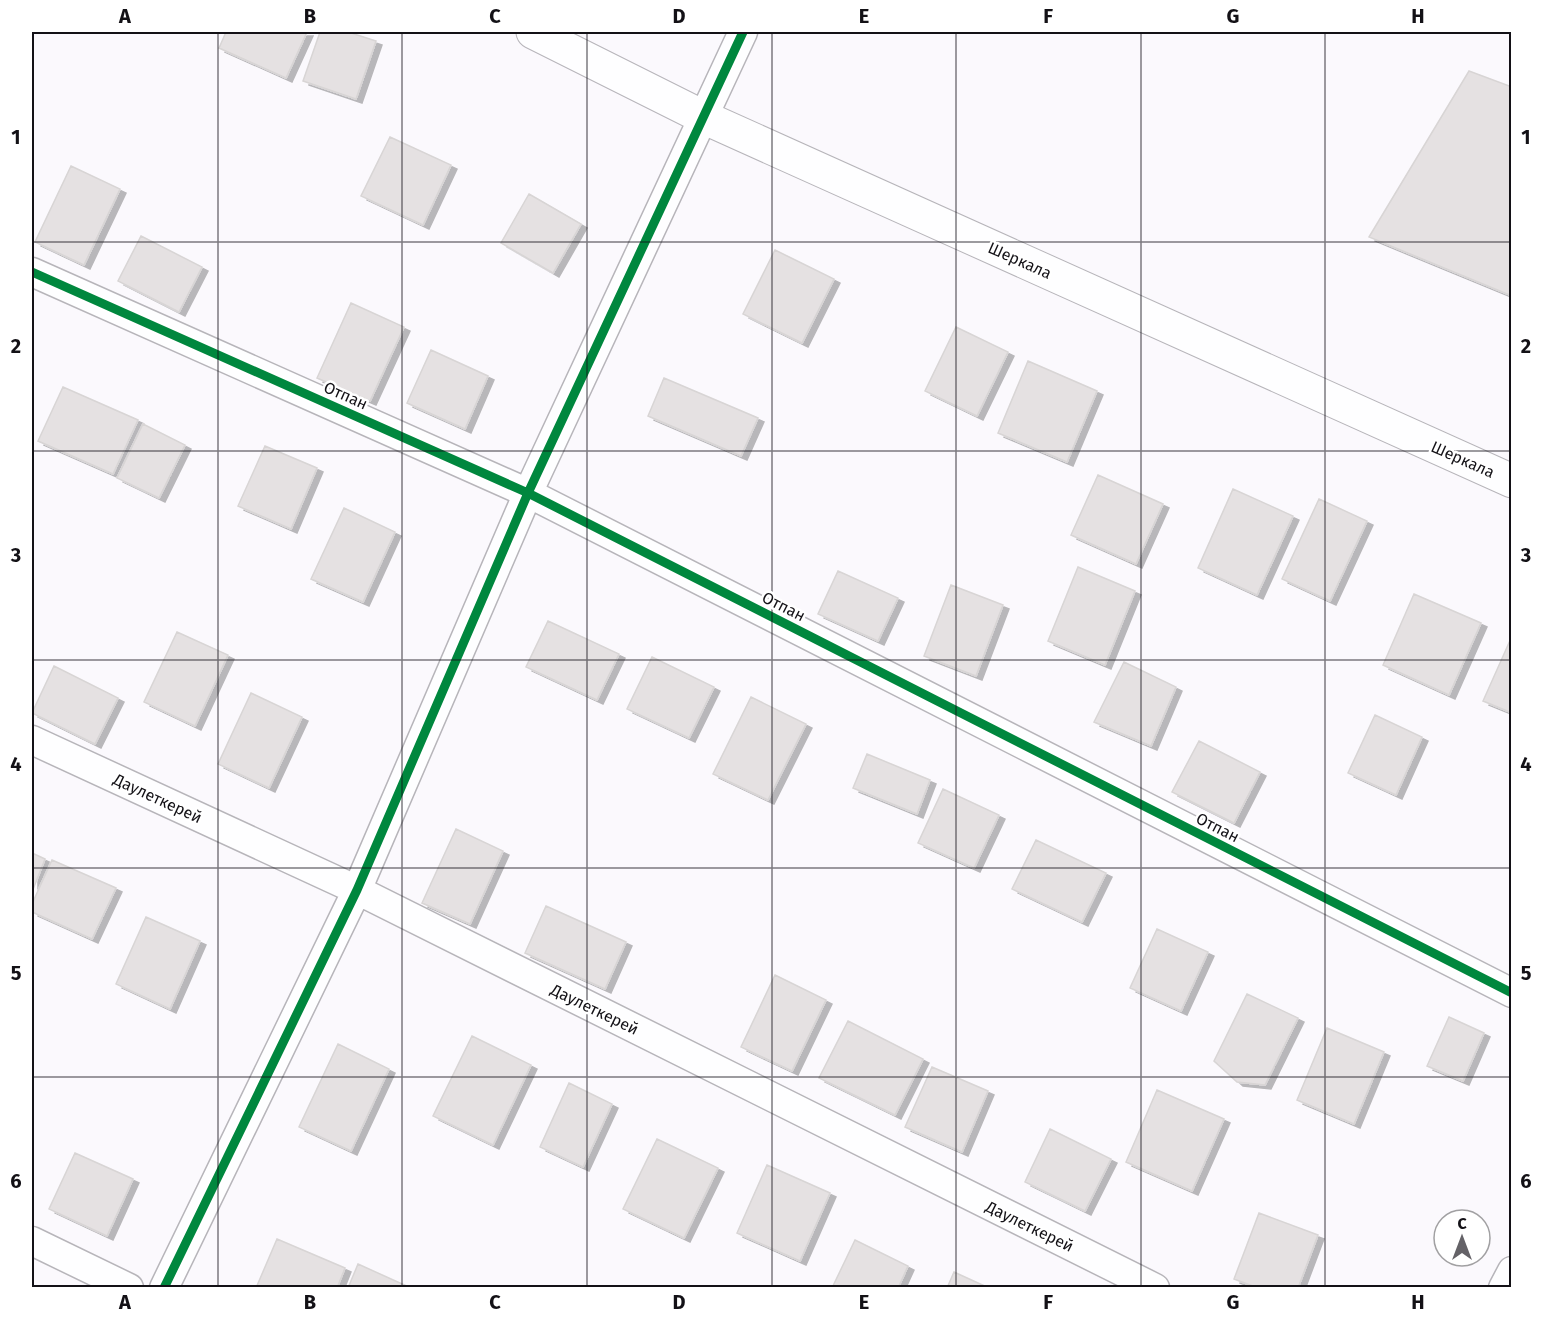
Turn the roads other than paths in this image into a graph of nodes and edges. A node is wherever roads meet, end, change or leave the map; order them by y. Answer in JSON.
{"nodes":[{"id":1,"x":532,"y":32,"type":"edge"},
{"id":2,"x":743,"y":32,"type":"edge"},
{"id":3,"x":703,"y":117,"type":"junction"},
{"id":4,"x":32,"y":272,"type":"edge"},
{"id":5,"x":1512,"y":481,"type":"edge"},
{"id":6,"x":528,"y":493,"type":"junction"},
{"id":7,"x":32,"y":740,"type":"edge"},
{"id":8,"x":357,"y":890,"type":"junction"},
{"id":9,"x":1512,"y":993,"type":"edge"},
{"id":10,"x":32,"y":1242,"type":"edge"},
{"id":11,"x":1512,"y":1271,"type":"edge"},
{"id":12,"x":129,"y":1287,"type":"edge"},
{"id":13,"x":164,"y":1287,"type":"edge"},
{"id":14,"x":1155,"y":1287,"type":"edge"},
{"id":15,"x":1503,"y":1287,"type":"edge"}],
"edges":[{"from":1,"to":3,"type":"street","name":"Шеркала"},
{"from":2,"to":3,"type":"street"},
{"from":3,"to":5,"type":"street","name":"Шеркала"},
{"from":3,"to":6,"type":"street"},
{"from":4,"to":6,"type":"street","name":"Отпан"},
{"from":6,"to":8,"type":"street"},
{"from":6,"to":9,"type":"street","name":"Отпан"},
{"from":7,"to":8,"type":"street","name":"Даулеткерей"},
{"from":8,"to":13,"type":"street"},
{"from":8,"to":14,"type":"street","name":"Даулеткерей"},
{"from":10,"to":12,"type":"street"},
{"from":11,"to":15,"type":"street"}]}
